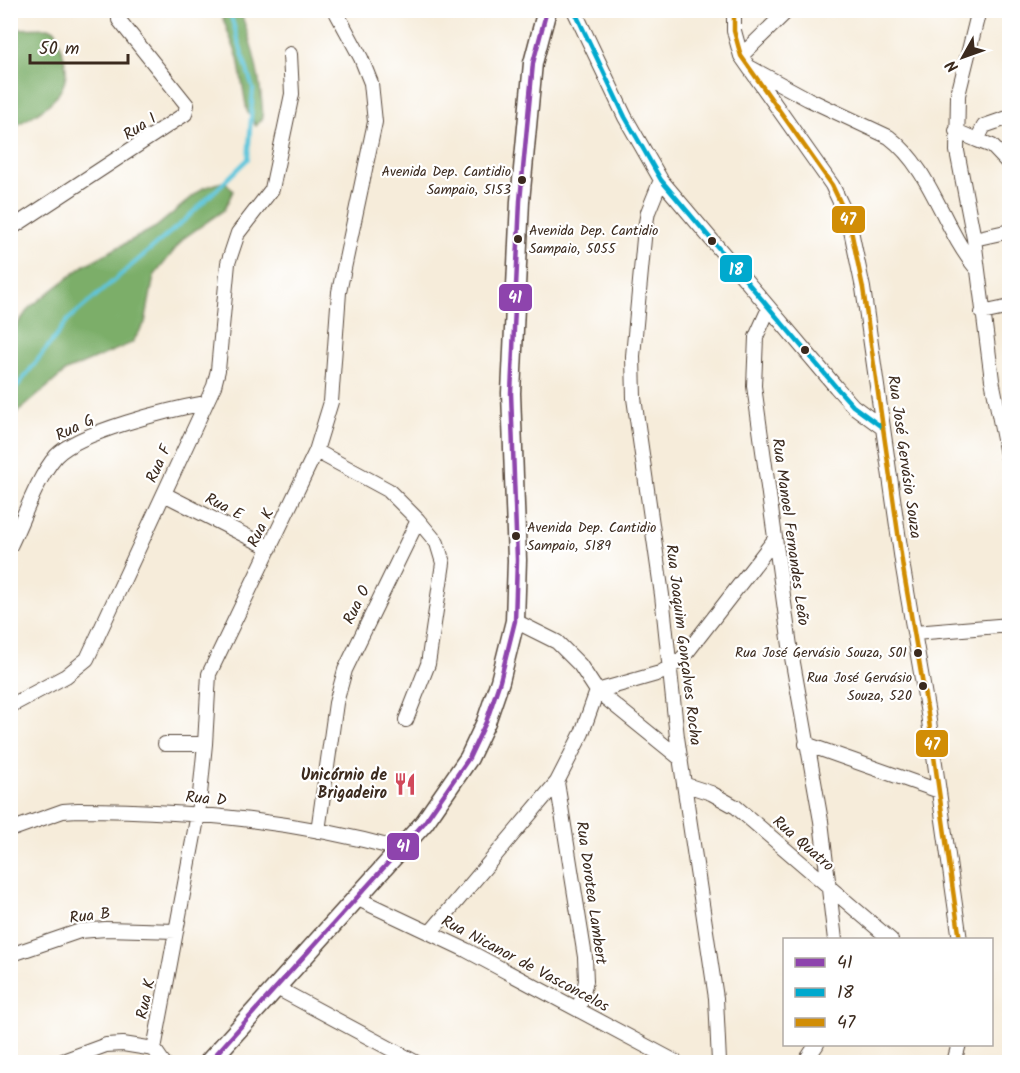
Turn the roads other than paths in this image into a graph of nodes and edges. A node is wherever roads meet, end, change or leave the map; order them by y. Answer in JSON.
{"nodes":[{"id":1,"x":335,"y":10,"type":"edge"},
{"id":2,"x":547,"y":10,"type":"edge"},
{"id":3,"x":567,"y":10,"type":"edge"},
{"id":4,"x":734,"y":10,"type":"edge"},
{"id":5,"x":788,"y":10,"type":"edge"},
{"id":6,"x":979,"y":10,"type":"edge"},
{"id":7,"x":576,"y":16,"type":"edge"},
{"id":8,"x":118,"y":20,"type":"dead end"},
{"id":9,"x":290,"y":54,"type":"dead end"},
{"id":10,"x":744,"y":60,"type":"junction"},
{"id":11,"x":1010,"y":117,"type":"edge"},
{"id":12,"x":956,"y":131,"type":"junction"},
{"id":13,"x":977,"y":140,"type":"junction"},
{"id":14,"x":1010,"y":165,"type":"edge"},
{"id":15,"x":661,"y":180,"type":"junction"},
{"id":16,"x":10,"y":229,"type":"edge"},
{"id":17,"x":1010,"y":231,"type":"edge"},
{"id":18,"x":974,"y":238,"type":"junction"},
{"id":19,"x":976,"y":268,"type":"junction"},
{"id":20,"x":1010,"y":307,"type":"edge"},
{"id":21,"x":769,"y":308,"type":"junction"},
{"id":22,"x":982,"y":313,"type":"junction"},
{"id":23,"x":206,"y":403,"type":"junction"},
{"id":24,"x":1004,"y":416,"type":"edge"},
{"id":25,"x":883,"y":428,"type":"junction"},
{"id":26,"x":316,"y":451,"type":"junction"},
{"id":27,"x":1010,"y":469,"type":"edge"},
{"id":28,"x":164,"y":494,"type":"junction"},
{"id":29,"x":418,"y":520,"type":"junction"},
{"id":30,"x":775,"y":539,"type":"junction"},
{"id":31,"x":10,"y":546,"type":"edge"},
{"id":32,"x":270,"y":548,"type":"junction"},
{"id":33,"x":515,"y":621,"type":"junction"},
{"id":34,"x":1010,"y":625,"type":"edge"},
{"id":35,"x":915,"y":633,"type":"junction"},
{"id":36,"x":669,"y":669,"type":"junction"},
{"id":37,"x":597,"y":691,"type":"junction"},
{"id":38,"x":10,"y":706,"type":"edge"},
{"id":39,"x":406,"y":720,"type":"dead end"},
{"id":40,"x":165,"y":744,"type":"dead end"},
{"id":41,"x":205,"y":744,"type":"junction"},
{"id":42,"x":806,"y":744,"type":"junction"},
{"id":43,"x":681,"y":759,"type":"junction"},
{"id":44,"x":557,"y":782,"type":"junction"},
{"id":45,"x":686,"y":785,"type":"junction"},
{"id":46,"x":939,"y":791,"type":"junction"},
{"id":47,"x":198,"y":814,"type":"junction"},
{"id":48,"x":10,"y":830,"type":"edge"},
{"id":49,"x":318,"y":831,"type":"junction"},
{"id":50,"x":399,"y":849,"type":"junction"},
{"id":51,"x":830,"y":889,"type":"junction"},
{"id":52,"x":356,"y":898,"type":"junction"},
{"id":53,"x":176,"y":931,"type":"junction"},
{"id":54,"x":430,"y":933,"type":"junction"},
{"id":55,"x":835,"y":938,"type":"edge"},
{"id":56,"x":890,"y":938,"type":"edge"},
{"id":57,"x":960,"y":938,"type":"edge"},
{"id":58,"x":10,"y":955,"type":"edge"},
{"id":59,"x":275,"y":987,"type":"junction"},
{"id":60,"x":579,"y":1010,"type":"junction"},
{"id":61,"x":816,"y":1046,"type":"edge"},
{"id":62,"x":958,"y":1046,"type":"edge"},
{"id":63,"x":154,"y":1049,"type":"junction"},
{"id":64,"x":60,"y":1062,"type":"edge"},
{"id":65,"x":163,"y":1062,"type":"edge"},
{"id":66,"x":209,"y":1062,"type":"edge"},
{"id":67,"x":415,"y":1062,"type":"edge"},
{"id":68,"x":676,"y":1062,"type":"edge"},
{"id":69,"x":719,"y":1062,"type":"edge"},
{"id":70,"x":805,"y":1062,"type":"edge"},
{"id":71,"x":954,"y":1062,"type":"edge"}],
"edges":[{"from":1,"to":26,"type":"street","name":"Rua K"},
{"from":2,"to":33,"type":"main road"},
{"from":3,"to":7,"type":"street"},
{"from":4,"to":10,"type":"street","name":"Rua José Gervásio Souza"},
{"from":5,"to":10,"type":"street"},
{"from":6,"to":12,"type":"street"},
{"from":7,"to":15,"type":"street"},
{"from":8,"to":16,"type":"street","name":"Rua I"},
{"from":9,"to":23,"type":"street","name":"Rua F"},
{"from":10,"to":19,"type":"street"},
{"from":10,"to":25,"type":"street","name":"Rua José Gervásio Souza"},
{"from":11,"to":13,"type":"street"},
{"from":12,"to":13,"type":"street"},
{"from":12,"to":18,"type":"street"},
{"from":13,"to":14,"type":"street"},
{"from":15,"to":21,"type":"street"},
{"from":15,"to":36,"type":"street","name":"Rua Joaquim Gonçalves Rocha"},
{"from":17,"to":18,"type":"street"},
{"from":18,"to":19,"type":"street"},
{"from":19,"to":22,"type":"street"},
{"from":20,"to":22,"type":"street"},
{"from":21,"to":25,"type":"street"},
{"from":21,"to":30,"type":"street","name":"Rua Manoel Fernandes Leão"},
{"from":22,"to":24,"type":"street"},
{"from":23,"to":28,"type":"street","name":"Rua F"},
{"from":23,"to":31,"type":"street","name":"Rua G"},
{"from":24,"to":27,"type":"street"},
{"from":25,"to":35,"type":"street","name":"Rua José Gervásio Souza"},
{"from":26,"to":29,"type":"street"},
{"from":26,"to":32,"type":"street","name":"Rua K"},
{"from":28,"to":32,"type":"street","name":"Rua E"},
{"from":28,"to":38,"type":"street","name":"Rua F"},
{"from":29,"to":39,"type":"street"},
{"from":29,"to":49,"type":"street","name":"Rua O"},
{"from":30,"to":36,"type":"street"},
{"from":30,"to":42,"type":"street","name":"Rua Manoel Fernandes Leão"},
{"from":32,"to":41,"type":"street","name":"Rua K"},
{"from":33,"to":37,"type":"street","name":"Rua Joaquim Gonçalves Rocha"},
{"from":33,"to":50,"type":"main road"},
{"from":34,"to":35,"type":"street"},
{"from":35,"to":46,"type":"street","name":"Rua José Gervásio Souza"},
{"from":36,"to":37,"type":"street"},
{"from":36,"to":43,"type":"street","name":"Rua Joaquim Gonçalves Rocha"},
{"from":37,"to":43,"type":"street","name":"Rua Joaquim Gonçalves Rocha"},
{"from":37,"to":44,"type":"street"},
{"from":40,"to":41,"type":"street"},
{"from":41,"to":47,"type":"street","name":"Rua K"},
{"from":42,"to":46,"type":"street"},
{"from":42,"to":51,"type":"street","name":"Rua Manoel Fernandes Leão"},
{"from":43,"to":45,"type":"street","name":"Rua Joaquim Gonçalves Rocha"},
{"from":44,"to":54,"type":"street"},
{"from":44,"to":60,"type":"street","name":"Rua Dorotea Lambert"},
{"from":45,"to":51,"type":"street","name":"Rua Quatro"},
{"from":45,"to":69,"type":"street","name":"Rua Joaquim Gonçalves Rocha"},
{"from":46,"to":57,"type":"street","name":"Rua José Gervásio Souza"},
{"from":47,"to":48,"type":"street","name":"Rua D"},
{"from":47,"to":49,"type":"street","name":"Rua D"},
{"from":47,"to":53,"type":"street","name":"Rua K"},
{"from":49,"to":50,"type":"street","name":"Rua D"},
{"from":50,"to":52,"type":"main road"},
{"from":51,"to":55,"type":"street","name":"Rua Manoel Fernandes Leão"},
{"from":51,"to":56,"type":"street","name":"Rua Quatro"},
{"from":52,"to":54,"type":"street","name":"Rua Nicanor de Vasconcelos"},
{"from":52,"to":59,"type":"main road"},
{"from":53,"to":58,"type":"street","name":"Rua B"},
{"from":53,"to":63,"type":"street","name":"Rua K"},
{"from":54,"to":60,"type":"street","name":"Rua Nicanor de Vasconcelos"},
{"from":59,"to":66,"type":"main road"},
{"from":59,"to":67,"type":"street"},
{"from":60,"to":68,"type":"street","name":"Rua Nicanor de Vasconcelos"},
{"from":61,"to":70,"type":"street"},
{"from":62,"to":71,"type":"street"},
{"from":63,"to":64,"type":"street"},
{"from":63,"to":65,"type":"street"}]}
